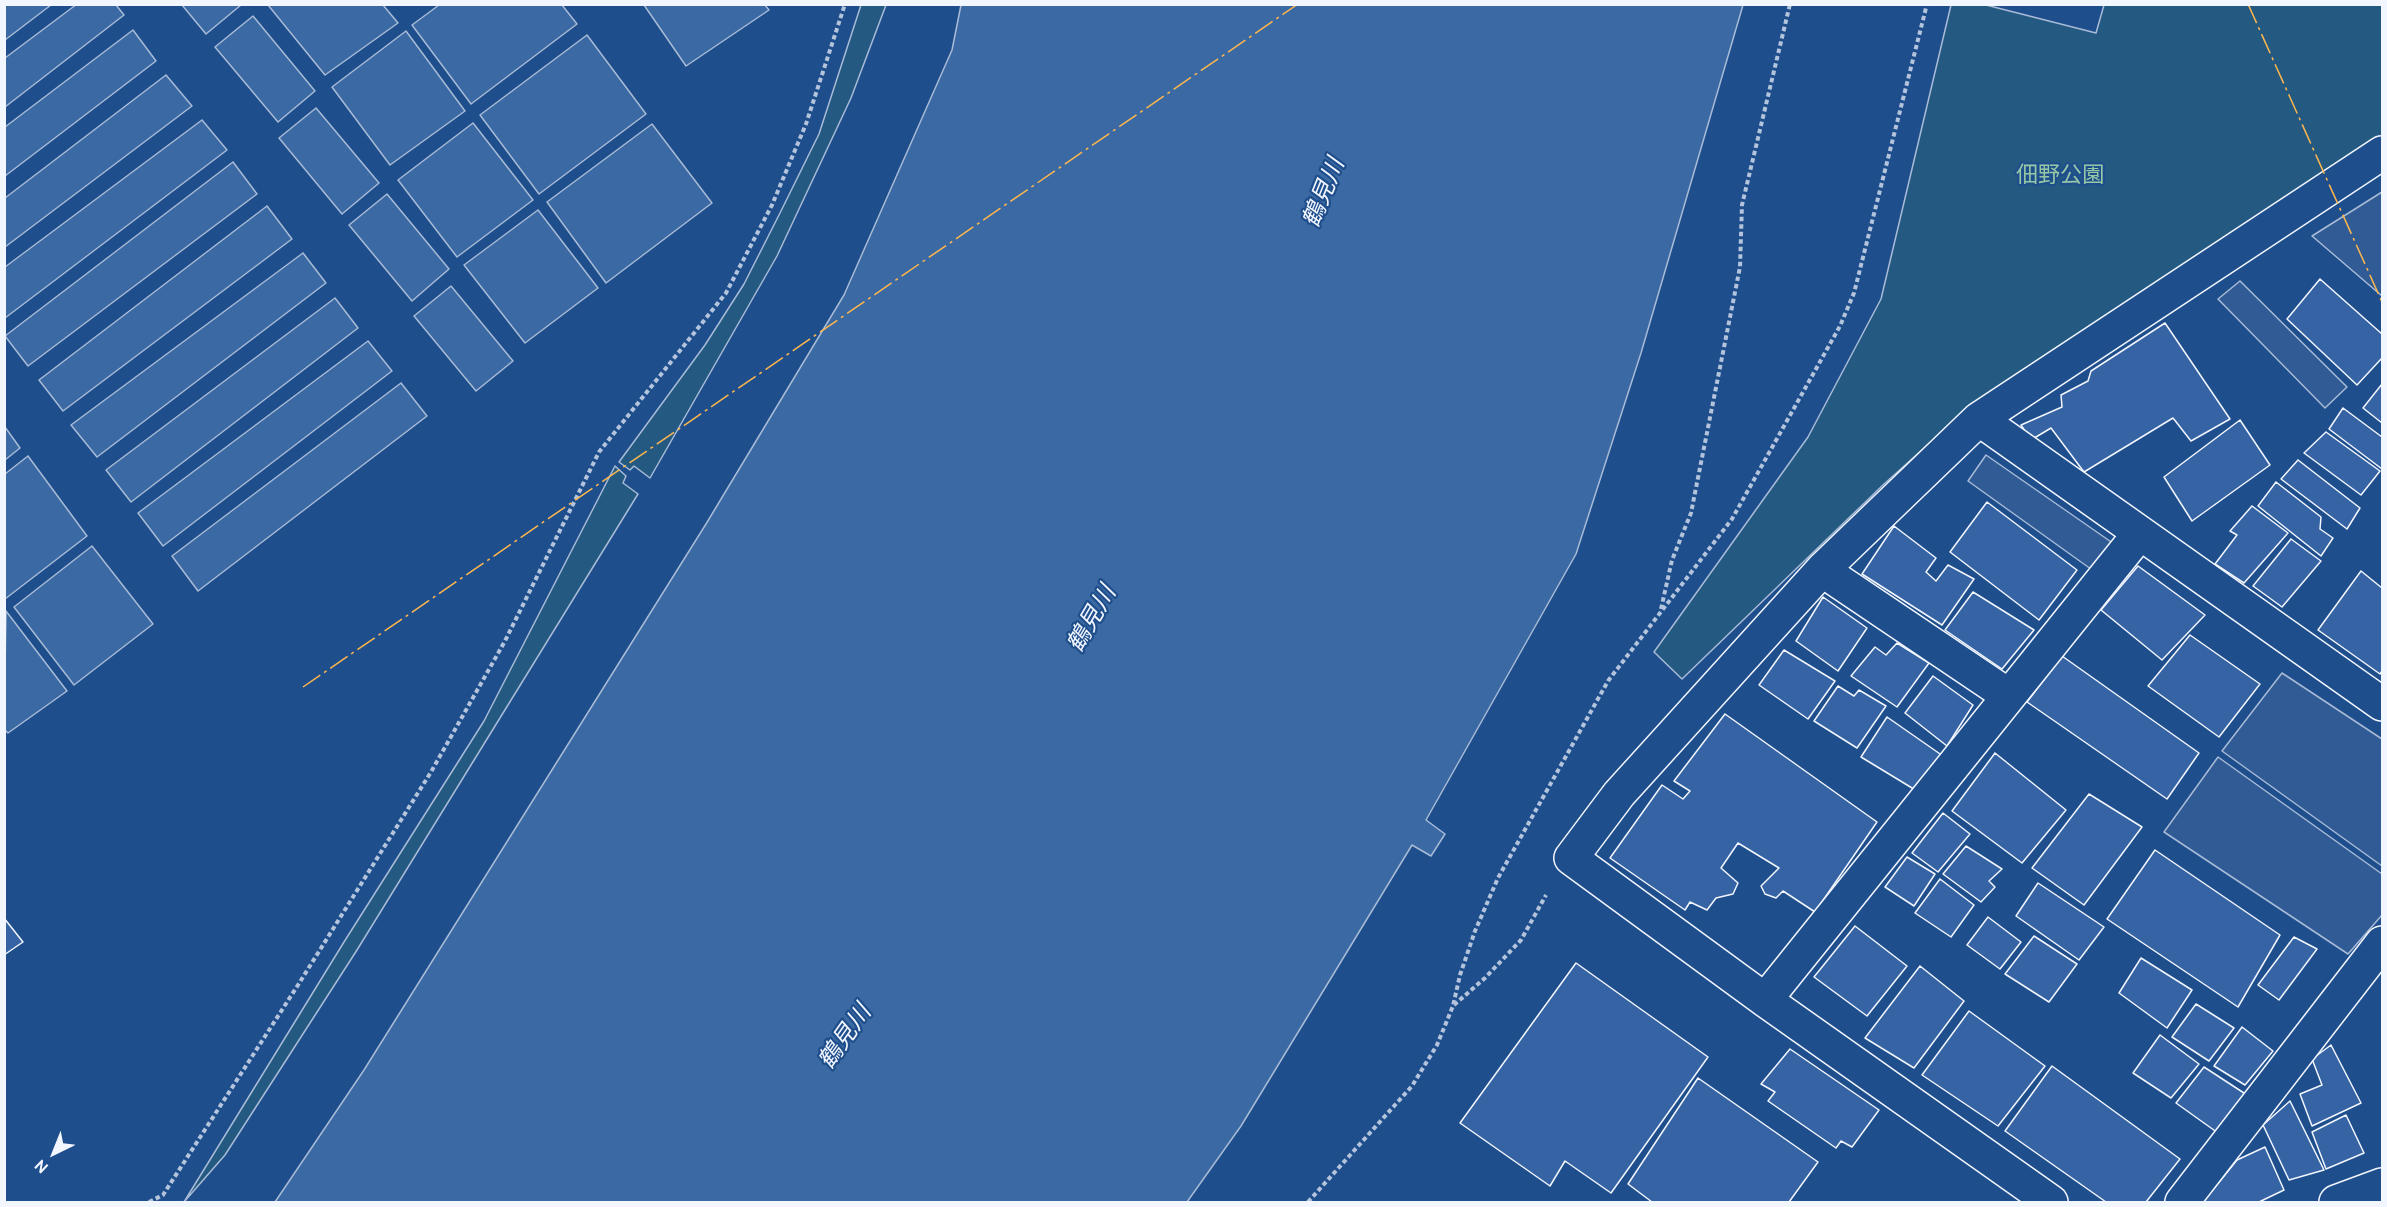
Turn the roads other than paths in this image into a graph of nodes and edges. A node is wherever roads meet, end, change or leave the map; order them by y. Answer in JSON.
{"nodes":[{"id":1,"x":2382,"y":153,"type":"edge"},
{"id":2,"x":1979,"y":419,"type":"junction"},
{"id":3,"x":2140,"y":533,"type":"junction"},
{"id":4,"x":1822,"y":570,"type":"junction"},
{"id":5,"x":2009,"y":696,"type":"junction"},
{"id":6,"x":2382,"y":705,"type":"edge"},
{"id":7,"x":2382,"y":943,"type":"edge"},
{"id":8,"x":1765,"y":1000,"type":"junction"},
{"id":9,"x":2382,"y":1185,"type":"edge"},
{"id":10,"x":2051,"y":1203,"type":"edge"},
{"id":11,"x":2182,"y":1203,"type":"edge"},
{"id":12,"x":2336,"y":1203,"type":"edge"}],
"edges":[{"from":1,"to":2,"type":"street"},
{"from":2,"to":3,"type":"street"},
{"from":2,"to":4,"type":"street"},
{"from":3,"to":5,"type":"street"},
{"from":3,"to":6,"type":"street"},
{"from":4,"to":5,"type":"street"},
{"from":4,"to":8,"type":"street"},
{"from":5,"to":8,"type":"street"},
{"from":7,"to":11,"type":"street"},
{"from":8,"to":10,"type":"street"},
{"from":9,"to":12,"type":"street"}]}
